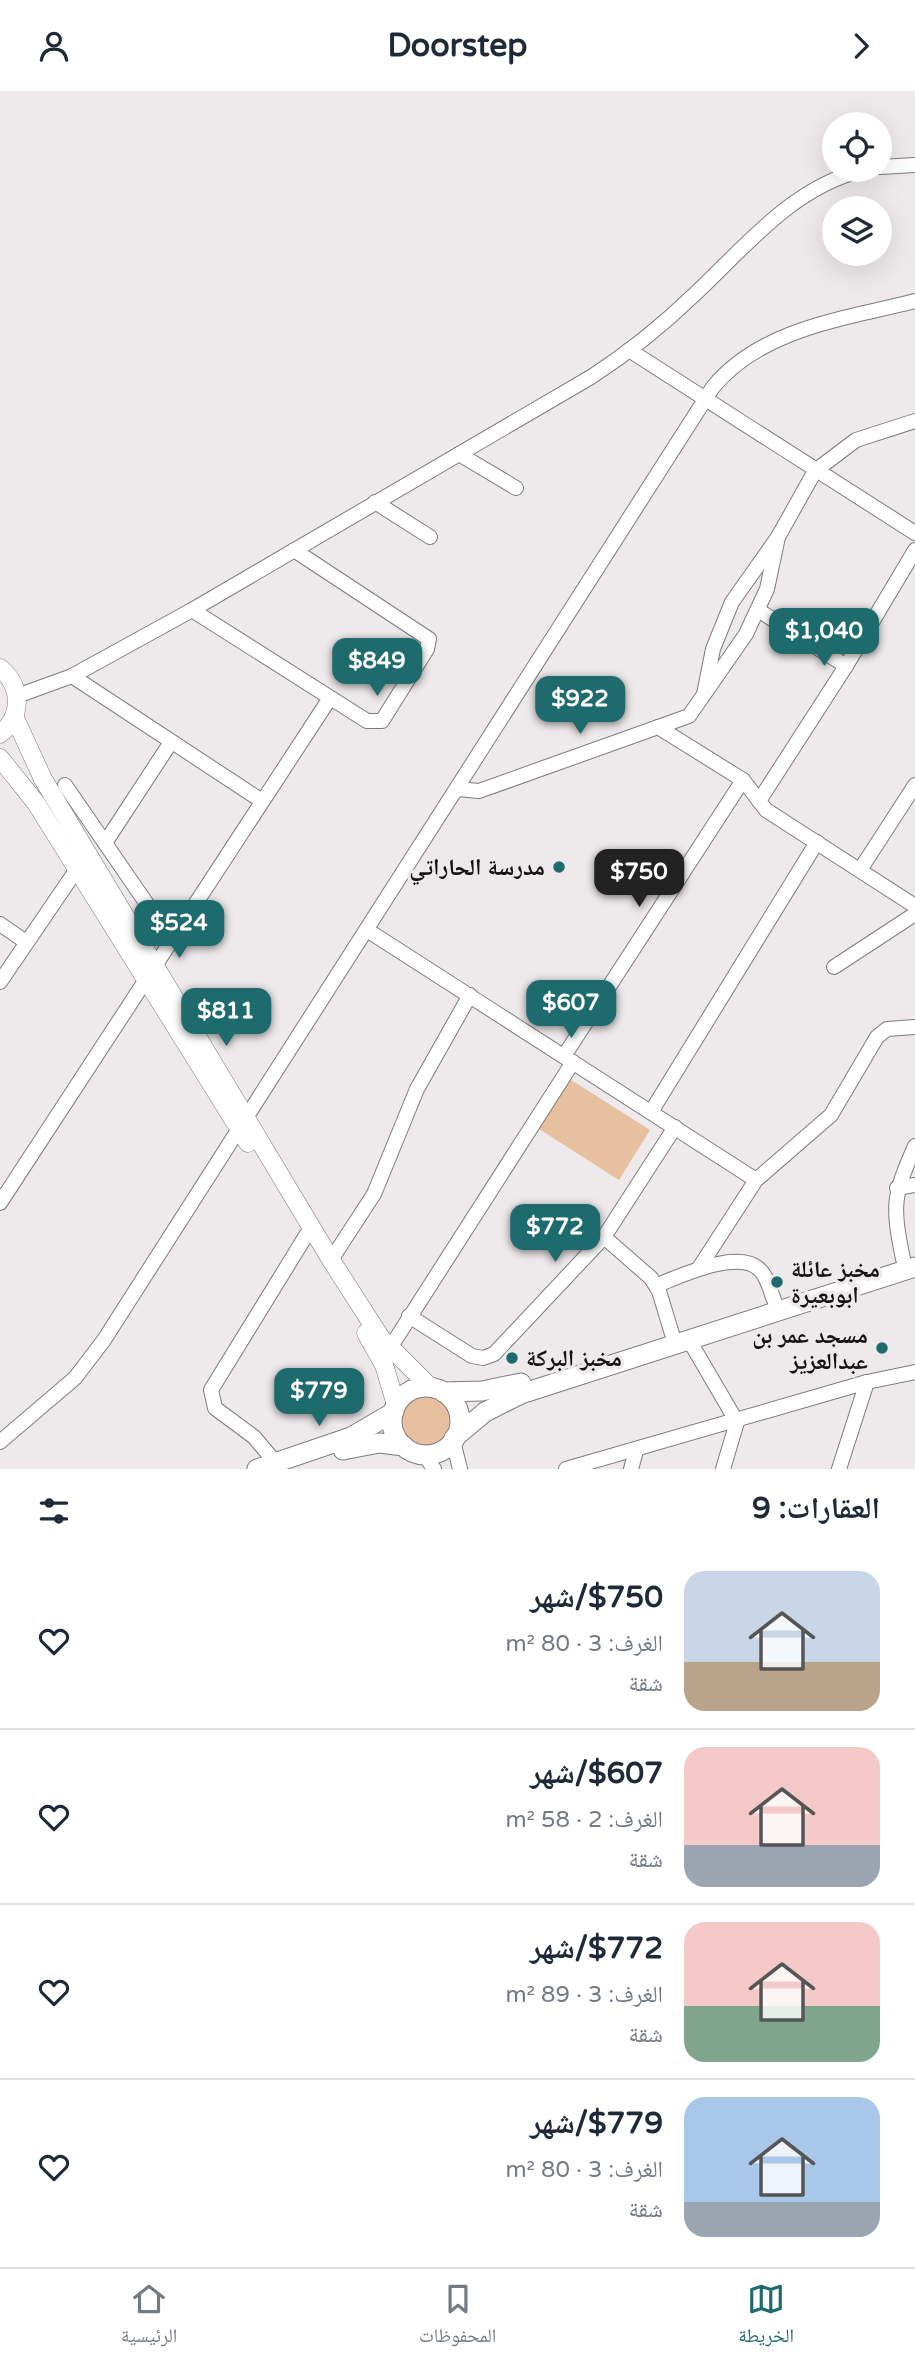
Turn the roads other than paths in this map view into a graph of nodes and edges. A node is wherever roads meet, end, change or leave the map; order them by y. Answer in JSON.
{"nodes":[{"id":1,"x":915,"y":165,"type":"edge"},
{"id":2,"x":892,"y":166,"type":"edge"},
{"id":3,"x":826,"y":182,"type":"edge"},
{"id":4,"x":915,"y":301,"type":"edge"},
{"id":5,"x":629,"y":350,"type":"junction"},
{"id":6,"x":704,"y":399,"type":"junction"},
{"id":7,"x":915,"y":421,"type":"edge"},
{"id":8,"x":459,"y":454,"type":"junction"},
{"id":9,"x":815,"y":471,"type":"junction"},
{"id":10,"x":516,"y":488,"type":"dead end"},
{"id":11,"x":375,"y":502,"type":"junction"},
{"id":12,"x":915,"y":533,"type":"edge"},
{"id":13,"x":429,"y":537,"type":"dead end"},
{"id":14,"x":779,"y":537,"type":"junction"},
{"id":15,"x":294,"y":550,"type":"junction"},
{"id":16,"x":915,"y":550,"type":"edge"},
{"id":17,"x":192,"y":610,"type":"junction"},
{"id":18,"x":758,"y":610,"type":"junction"},
{"id":19,"x":846,"y":666,"type":"junction"},
{"id":20,"x":0,"y":668,"type":"edge"},
{"id":21,"x":72,"y":676,"type":"junction"},
{"id":22,"x":17,"y":696,"type":"junction"},
{"id":23,"x":330,"y":698,"type":"junction"},
{"id":24,"x":703,"y":699,"type":"junction"},
{"id":25,"x":14,"y":716,"type":"junction"},
{"id":26,"x":658,"y":727,"type":"junction"},
{"id":27,"x":0,"y":734,"type":"edge"},
{"id":28,"x":171,"y":742,"type":"junction"},
{"id":29,"x":0,"y":758,"type":"edge"},
{"id":30,"x":743,"y":780,"type":"junction"},
{"id":31,"x":65,"y":785,"type":"dead end"},
{"id":32,"x":915,"y":785,"type":"edge"},
{"id":33,"x":458,"y":789,"type":"junction"},
{"id":34,"x":262,"y":801,"type":"junction"},
{"id":35,"x":759,"y":801,"type":"junction"},
{"id":36,"x":817,"y":842,"type":"junction"},
{"id":37,"x":105,"y":843,"type":"junction"},
{"id":38,"x":77,"y":869,"type":"junction"},
{"id":39,"x":860,"y":870,"type":"junction"},
{"id":40,"x":915,"y":905,"type":"edge"},
{"id":41,"x":915,"y":914,"type":"edge"},
{"id":42,"x":0,"y":924,"type":"edge"},
{"id":43,"x":367,"y":930,"type":"junction"},
{"id":44,"x":171,"y":939,"type":"junction"},
{"id":45,"x":26,"y":942,"type":"junction"},
{"id":46,"x":834,"y":967,"type":"dead end"},
{"id":47,"x":150,"y":972,"type":"junction"},
{"id":48,"x":0,"y":982,"type":"edge"},
{"id":49,"x":470,"y":995,"type":"junction"},
{"id":50,"x":915,"y":1027,"type":"edge"},
{"id":51,"x":569,"y":1059,"type":"junction"},
{"id":52,"x":651,"y":1112,"type":"junction"},
{"id":53,"x":243,"y":1124,"type":"junction"},
{"id":54,"x":675,"y":1128,"type":"junction"},
{"id":55,"x":915,"y":1146,"type":"edge"},
{"id":56,"x":756,"y":1180,"type":"junction"},
{"id":57,"x":5,"y":1185,"type":"edge"},
{"id":58,"x":915,"y":1185,"type":"edge"},
{"id":59,"x":897,"y":1188,"type":"junction"},
{"id":60,"x":0,"y":1203,"type":"edge"},
{"id":61,"x":307,"y":1234,"type":"junction"},
{"id":62,"x":604,"y":1237,"type":"junction"},
{"id":63,"x":331,"y":1260,"type":"junction"},
{"id":64,"x":911,"y":1260,"type":"edge"},
{"id":65,"x":699,"y":1268,"type":"junction"},
{"id":66,"x":657,"y":1285,"type":"junction"},
{"id":67,"x":774,"y":1300,"type":"junction"},
{"id":68,"x":409,"y":1317,"type":"junction"},
{"id":69,"x":680,"y":1337,"type":"junction"},
{"id":70,"x":390,"y":1348,"type":"junction"},
{"id":71,"x":915,"y":1372,"type":"edge"},
{"id":72,"x":867,"y":1382,"type":"junction"},
{"id":73,"x":437,"y":1389,"type":"junction"},
{"id":74,"x":395,"y":1409,"type":"junction"},
{"id":75,"x":737,"y":1422,"type":"junction"},
{"id":76,"x":454,"y":1439,"type":"junction"},
{"id":77,"x":0,"y":1442,"type":"edge"},
{"id":78,"x":404,"y":1446,"type":"junction"},
{"id":79,"x":636,"y":1451,"type":"junction"},
{"id":80,"x":429,"y":1462,"type":"edge"},
{"id":81,"x":273,"y":1467,"type":"edge"},
{"id":82,"x":460,"y":1469,"type":"edge"},
{"id":83,"x":566,"y":1469,"type":"edge"},
{"id":84,"x":631,"y":1469,"type":"edge"},
{"id":85,"x":723,"y":1469,"type":"edge"},
{"id":86,"x":839,"y":1469,"type":"edge"}],
"edges":[{"from":1,"to":2,"type":"street"},
{"from":3,"to":5,"type":"street"},
{"from":4,"to":6,"type":"street"},
{"from":5,"to":6,"type":"street"},
{"from":5,"to":8,"type":"street"},
{"from":6,"to":9,"type":"street"},
{"from":6,"to":33,"type":"street"},
{"from":7,"to":9,"type":"street"},
{"from":8,"to":10,"type":"street"},
{"from":8,"to":11,"type":"street"},
{"from":9,"to":12,"type":"street"},
{"from":9,"to":14,"type":"street"},
{"from":11,"to":13,"type":"street"},
{"from":11,"to":15,"type":"street"},
{"from":14,"to":18,"type":"street"},
{"from":14,"to":24,"type":"street"},
{"from":15,"to":17,"type":"street"},
{"from":15,"to":23,"type":"street"},
{"from":16,"to":19,"type":"street"},
{"from":17,"to":21,"type":"street"},
{"from":17,"to":23,"type":"street"},
{"from":18,"to":19,"type":"street"},
{"from":18,"to":24,"type":"street"},
{"from":19,"to":35,"type":"street"},
{"from":20,"to":22,"type":"street"},
{"from":21,"to":22,"type":"street"},
{"from":21,"to":28,"type":"street"},
{"from":22,"to":25,"type":"street"},
{"from":23,"to":34,"type":"street"},
{"from":24,"to":26,"type":"street"},
{"from":25,"to":27,"type":"street"},
{"from":25,"to":47,"type":"street"},
{"from":26,"to":30,"type":"street"},
{"from":26,"to":33,"type":"street"},
{"from":28,"to":34,"type":"street"},
{"from":28,"to":37,"type":"street"},
{"from":29,"to":38,"type":"street"},
{"from":30,"to":35,"type":"street"},
{"from":30,"to":51,"type":"street"},
{"from":31,"to":37,"type":"street"},
{"from":32,"to":39,"type":"street"},
{"from":33,"to":43,"type":"street"},
{"from":34,"to":44,"type":"street"},
{"from":35,"to":36,"type":"street"},
{"from":36,"to":39,"type":"street"},
{"from":36,"to":52,"type":"street"},
{"from":37,"to":44,"type":"street"},
{"from":38,"to":45,"type":"street"},
{"from":38,"to":47,"type":"street"},
{"from":39,"to":40,"type":"street"},
{"from":41,"to":46,"type":"street"},
{"from":42,"to":45,"type":"street"},
{"from":43,"to":49,"type":"street"},
{"from":43,"to":53,"type":"street"},
{"from":44,"to":47,"type":"street"},
{"from":45,"to":48,"type":"street"},
{"from":47,"to":53,"type":"street"},
{"from":47,"to":57,"type":"street"},
{"from":49,"to":51,"type":"street"},
{"from":49,"to":63,"type":"street"},
{"from":50,"to":56,"type":"street"},
{"from":51,"to":52,"type":"street"},
{"from":51,"to":68,"type":"street"},
{"from":52,"to":54,"type":"street"},
{"from":53,"to":61,"type":"street"},
{"from":53,"to":63,"type":"street"},
{"from":53,"to":77,"type":"street"},
{"from":54,"to":56,"type":"street"},
{"from":54,"to":62,"type":"street"},
{"from":55,"to":59,"type":"street"},
{"from":56,"to":65,"type":"street"},
{"from":57,"to":60,"type":"street"},
{"from":58,"to":59,"type":"street"},
{"from":59,"to":64,"type":"street"},
{"from":61,"to":74,"type":"street"},
{"from":61,"to":81,"type":"street"},
{"from":62,"to":66,"type":"street"},
{"from":62,"to":68,"type":"street"},
{"from":63,"to":70,"type":"street"},
{"from":64,"to":67,"type":"main road"},
{"from":64,"to":69,"type":"main road"},
{"from":65,"to":66,"type":"street"},
{"from":65,"to":67,"type":"street"},
{"from":66,"to":69,"type":"street"},
{"from":67,"to":69,"type":"main road"},
{"from":68,"to":70,"type":"street"},
{"from":69,"to":73,"type":"main road"},
{"from":69,"to":75,"type":"street"},
{"from":69,"to":76,"type":"main road"},
{"from":70,"to":73,"type":"street"},
{"from":71,"to":72,"type":"street"},
{"from":72,"to":75,"type":"street"},
{"from":72,"to":86,"type":"street"},
{"from":73,"to":74,"type":"main road"},
{"from":73,"to":76,"type":"main road"},
{"from":74,"to":78,"type":"main road"},
{"from":74,"to":81,"type":"main road"},
{"from":75,"to":79,"type":"street"},
{"from":75,"to":85,"type":"street"},
{"from":76,"to":80,"type":"main road"},
{"from":76,"to":82,"type":"street"},
{"from":78,"to":80,"type":"main road"},
{"from":78,"to":81,"type":"main road"},
{"from":79,"to":83,"type":"street"},
{"from":79,"to":84,"type":"street"}]}
